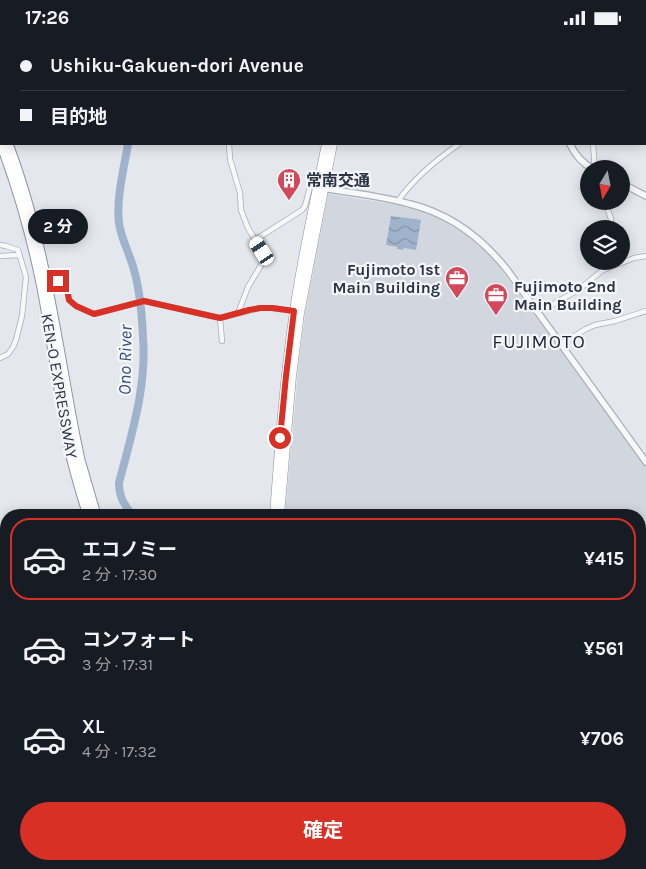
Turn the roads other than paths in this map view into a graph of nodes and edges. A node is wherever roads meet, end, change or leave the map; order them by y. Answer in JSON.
{"nodes":[{"id":1,"x":1,"y":145,"type":"edge"},
{"id":2,"x":8,"y":145,"type":"edge"},
{"id":3,"x":229,"y":145,"type":"edge"},
{"id":4,"x":326,"y":145,"type":"edge"},
{"id":5,"x":333,"y":145,"type":"edge"},
{"id":6,"x":458,"y":145,"type":"edge"},
{"id":7,"x":570,"y":145,"type":"edge"},
{"id":8,"x":593,"y":145,"type":"edge"},
{"id":9,"x":580,"y":160,"type":"edge"},
{"id":10,"x":594,"y":160,"type":"edge"},
{"id":11,"x":321,"y":188,"type":"junction"},
{"id":12,"x":630,"y":188,"type":"edge"},
{"id":13,"x":646,"y":196,"type":"edge"},
{"id":14,"x":398,"y":201,"type":"junction"},
{"id":15,"x":255,"y":240,"type":"junction"},
{"id":16,"x":0,"y":245,"type":"edge"},
{"id":17,"x":19,"y":255,"type":"junction"},
{"id":18,"x":0,"y":256,"type":"edge"},
{"id":19,"x":646,"y":256,"type":"edge"},
{"id":20,"x":630,"y":260,"type":"edge"},
{"id":21,"x":603,"y":270,"type":"edge"},
{"id":22,"x":26,"y":277,"type":"junction"},
{"id":23,"x":32,"y":278,"type":"dead end"},
{"id":24,"x":58,"y":281,"type":"dead end"},
{"id":25,"x":294,"y":311,"type":"junction"},
{"id":26,"x":536,"y":311,"type":"junction"},
{"id":27,"x":646,"y":311,"type":"edge"},
{"id":28,"x":238,"y":313,"type":"junction"},
{"id":29,"x":220,"y":318,"type":"junction"},
{"id":30,"x":222,"y":341,"type":"dead end"},
{"id":31,"x":561,"y":344,"type":"junction"},
{"id":32,"x":0,"y":358,"type":"edge"},
{"id":33,"x":646,"y":462,"type":"edge"},
{"id":34,"x":86,"y":509,"type":"edge"},
{"id":35,"x":94,"y":509,"type":"edge"},
{"id":36,"x":275,"y":509,"type":"edge"},
{"id":37,"x":281,"y":509,"type":"edge"}],
"edges":[{"from":1,"to":34,"type":"highway","name":"KEN-O EXPRESSWAY"},
{"from":2,"to":35,"type":"highway","name":"KEN-O EXPRESSWAY"},
{"from":3,"to":15,"type":"street"},
{"from":4,"to":11,"type":"highway"},
{"from":5,"to":11,"type":"highway"},
{"from":6,"to":14,"type":"street"},
{"from":7,"to":9,"type":"street"},
{"from":8,"to":10,"type":"street"},
{"from":11,"to":14,"type":"street"},
{"from":11,"to":15,"type":"street"},
{"from":11,"to":25,"type":"highway"},
{"from":11,"to":37,"type":"highway"},
{"from":12,"to":13,"type":"street"},
{"from":14,"to":26,"type":"street"},
{"from":15,"to":28,"type":"street"},
{"from":16,"to":17,"type":"street"},
{"from":17,"to":18,"type":"street"},
{"from":17,"to":22,"type":"street"},
{"from":19,"to":20,"type":"street"},
{"from":21,"to":26,"type":"street"},
{"from":22,"to":23,"type":"street"},
{"from":22,"to":32,"type":"street"},
{"from":24,"to":29,"type":"street"},
{"from":25,"to":28,"type":"street"},
{"from":25,"to":36,"type":"highway"},
{"from":26,"to":31,"type":"street"},
{"from":27,"to":31,"type":"street"},
{"from":28,"to":29,"type":"street"},
{"from":29,"to":30,"type":"street"},
{"from":31,"to":33,"type":"street"}]}
